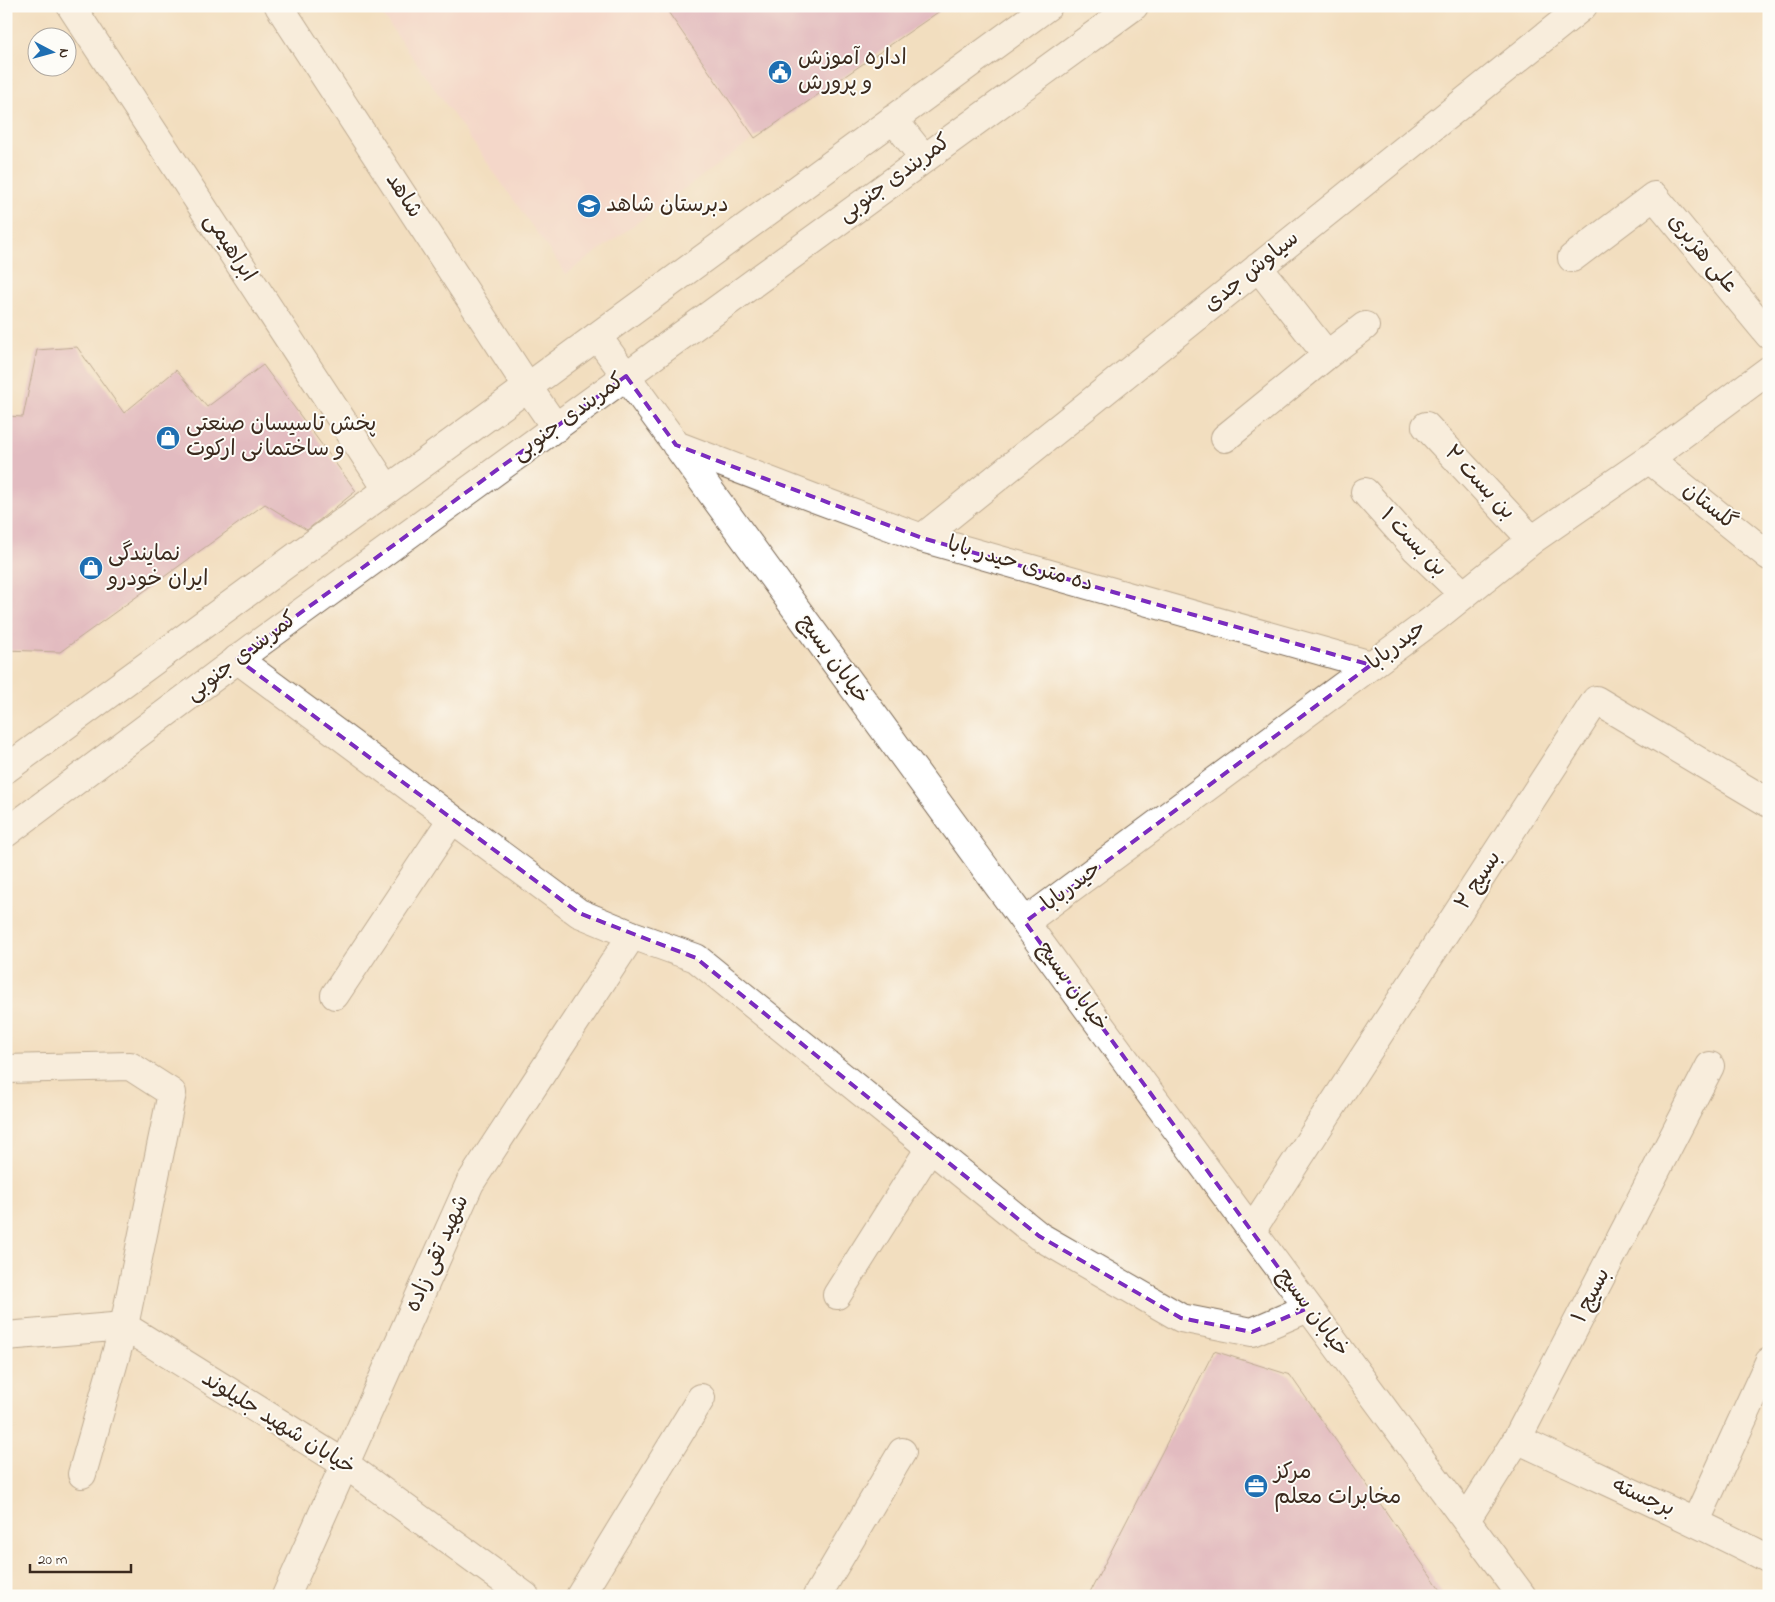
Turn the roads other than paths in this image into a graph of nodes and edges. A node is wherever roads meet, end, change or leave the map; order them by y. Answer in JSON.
{"nodes":[{"id":1,"x":71,"y":6,"type":"edge"},
{"id":2,"x":279,"y":6,"type":"edge"},
{"id":3,"x":1048,"y":6,"type":"edge"},
{"id":4,"x":1134,"y":6,"type":"edge"},
{"id":5,"x":1583,"y":6,"type":"edge"},
{"id":6,"x":893,"y":119,"type":"junction"},
{"id":7,"x":924,"y":158,"type":"junction"},
{"id":8,"x":1572,"y":258,"type":"dead end"},
{"id":9,"x":1258,"y":268,"type":"junction"},
{"id":10,"x":1365,"y":326,"type":"dead end"},
{"id":11,"x":1769,"y":335,"type":"edge"},
{"id":12,"x":597,"y":336,"type":"junction"},
{"id":13,"x":1327,"y":355,"type":"junction"},
{"id":14,"x":1769,"y":370,"type":"edge"},
{"id":15,"x":626,"y":376,"type":"junction"},
{"id":16,"x":528,"y":386,"type":"junction"},
{"id":17,"x":1426,"y":426,"type":"dead end"},
{"id":18,"x":556,"y":428,"type":"junction"},
{"id":19,"x":1225,"y":438,"type":"dead end"},
{"id":20,"x":676,"y":445,"type":"junction"},
{"id":21,"x":1649,"y":459,"type":"junction"},
{"id":22,"x":387,"y":489,"type":"junction"},
{"id":23,"x":1365,"y":492,"type":"dead end"},
{"id":24,"x":922,"y":538,"type":"junction"},
{"id":25,"x":1532,"y":540,"type":"junction"},
{"id":26,"x":1769,"y":556,"type":"edge"},
{"id":27,"x":1463,"y":594,"type":"junction"},
{"id":28,"x":237,"y":659,"type":"junction"},
{"id":29,"x":1371,"y":665,"type":"junction"},
{"id":30,"x":6,"y":769,"type":"edge"},
{"id":31,"x":1769,"y":803,"type":"edge"},
{"id":32,"x":452,"y":819,"type":"junction"},
{"id":33,"x":6,"y":833,"type":"edge"},
{"id":34,"x":1025,"y":922,"type":"junction"},
{"id":35,"x":632,"y":935,"type":"junction"},
{"id":36,"x":335,"y":995,"type":"dead end"},
{"id":37,"x":1710,"y":1066,"type":"dead end"},
{"id":38,"x":6,"y":1069,"type":"edge"},
{"id":39,"x":930,"y":1148,"type":"junction"},
{"id":40,"x":1251,"y":1231,"type":"junction"},
{"id":41,"x":837,"y":1295,"type":"dead end"},
{"id":42,"x":1308,"y":1308,"type":"junction"},
{"id":43,"x":124,"y":1326,"type":"junction"},
{"id":44,"x":6,"y":1336,"type":"edge"},
{"id":45,"x":1769,"y":1362,"type":"edge"},
{"id":46,"x":700,"y":1398,"type":"dead end"},
{"id":47,"x":1518,"y":1439,"type":"junction"},
{"id":48,"x":902,"y":1452,"type":"dead end"},
{"id":49,"x":344,"y":1464,"type":"junction"},
{"id":50,"x":82,"y":1474,"type":"dead end"},
{"id":51,"x":1466,"y":1520,"type":"junction"},
{"id":52,"x":1696,"y":1522,"type":"junction"},
{"id":53,"x":1769,"y":1558,"type":"edge"},
{"id":54,"x":286,"y":1596,"type":"edge"},
{"id":55,"x":525,"y":1596,"type":"edge"},
{"id":56,"x":580,"y":1596,"type":"edge"},
{"id":57,"x":817,"y":1596,"type":"edge"},
{"id":58,"x":1522,"y":1596,"type":"edge"}],
"edges":[{"from":1,"to":22,"type":"street","name":"ابراهیمی"},
{"from":2,"to":16,"type":"street","name":"شاهد"},
{"from":3,"to":6,"type":"street"},
{"from":4,"to":7,"type":"street","name":"کمربندی جنوبی"},
{"from":5,"to":9,"type":"street","name":"سیاوش جدی"},
{"from":6,"to":7,"type":"street"},
{"from":6,"to":12,"type":"street"},
{"from":7,"to":15,"type":"street","name":"کمربندی جنوبی"},
{"from":8,"to":11,"type":"street","name":"علی هژبری"},
{"from":9,"to":13,"type":"street"},
{"from":9,"to":24,"type":"street","name":"سیاوش جدی"},
{"from":10,"to":13,"type":"street"},
{"from":12,"to":15,"type":"street","name":"خیابان بسیج"},
{"from":12,"to":16,"type":"street"},
{"from":13,"to":19,"type":"street"},
{"from":14,"to":21,"type":"street","name":"حیدربابا"},
{"from":15,"to":18,"type":"street","name":"کمربندی جنوبی"},
{"from":15,"to":20,"type":"street","name":"خیابان بسیج"},
{"from":16,"to":18,"type":"street","name":"شاهد"},
{"from":16,"to":22,"type":"street"},
{"from":17,"to":25,"type":"street","name":"بن بست ۲"},
{"from":18,"to":28,"type":"street","name":"کمربندی جنوبی"},
{"from":20,"to":24,"type":"street","name":"ده متری حیدر بابا"},
{"from":20,"to":34,"type":"street","name":"خیابان بسیج"},
{"from":21,"to":25,"type":"street","name":"حیدربابا"},
{"from":21,"to":26,"type":"street","name":"گلستان"},
{"from":22,"to":30,"type":"street"},
{"from":23,"to":27,"type":"street","name":"بن بست ۱"},
{"from":24,"to":29,"type":"street","name":"ده متری حیدر بابا"},
{"from":25,"to":27,"type":"street","name":"حیدربابا"},
{"from":27,"to":29,"type":"street","name":"حیدربابا"},
{"from":28,"to":32,"type":"street"},
{"from":28,"to":33,"type":"street","name":"کمربندی جنوبی"},
{"from":29,"to":34,"type":"street","name":"حیدربابا"},
{"from":31,"to":40,"type":"street","name":"بسیج ۲"},
{"from":32,"to":35,"type":"street"},
{"from":32,"to":36,"type":"street"},
{"from":34,"to":40,"type":"street","name":"خیابان بسیج"},
{"from":35,"to":39,"type":"street"},
{"from":35,"to":49,"type":"street","name":"شهید تقی زاده"},
{"from":37,"to":47,"type":"street","name":"بسیج ۱"},
{"from":38,"to":43,"type":"street"},
{"from":39,"to":41,"type":"street"},
{"from":39,"to":42,"type":"street"},
{"from":40,"to":42,"type":"street","name":"خیابان بسیج"},
{"from":42,"to":51,"type":"street","name":"خیابان بسیج"},
{"from":43,"to":44,"type":"street"},
{"from":43,"to":49,"type":"street","name":"خیابان شهید جلیلوند"},
{"from":43,"to":50,"type":"street"},
{"from":45,"to":52,"type":"street"},
{"from":46,"to":56,"type":"street"},
{"from":47,"to":51,"type":"street","name":"بسیج ۱"},
{"from":47,"to":52,"type":"street","name":"برجسته"},
{"from":48,"to":57,"type":"street"},
{"from":49,"to":54,"type":"street","name":"شهید تقی زاده"},
{"from":49,"to":55,"type":"street","name":"خیابان شهید جلیلوند"},
{"from":51,"to":58,"type":"street","name":"خیابان بسیج"},
{"from":52,"to":53,"type":"street","name":"برجسته"}]}
